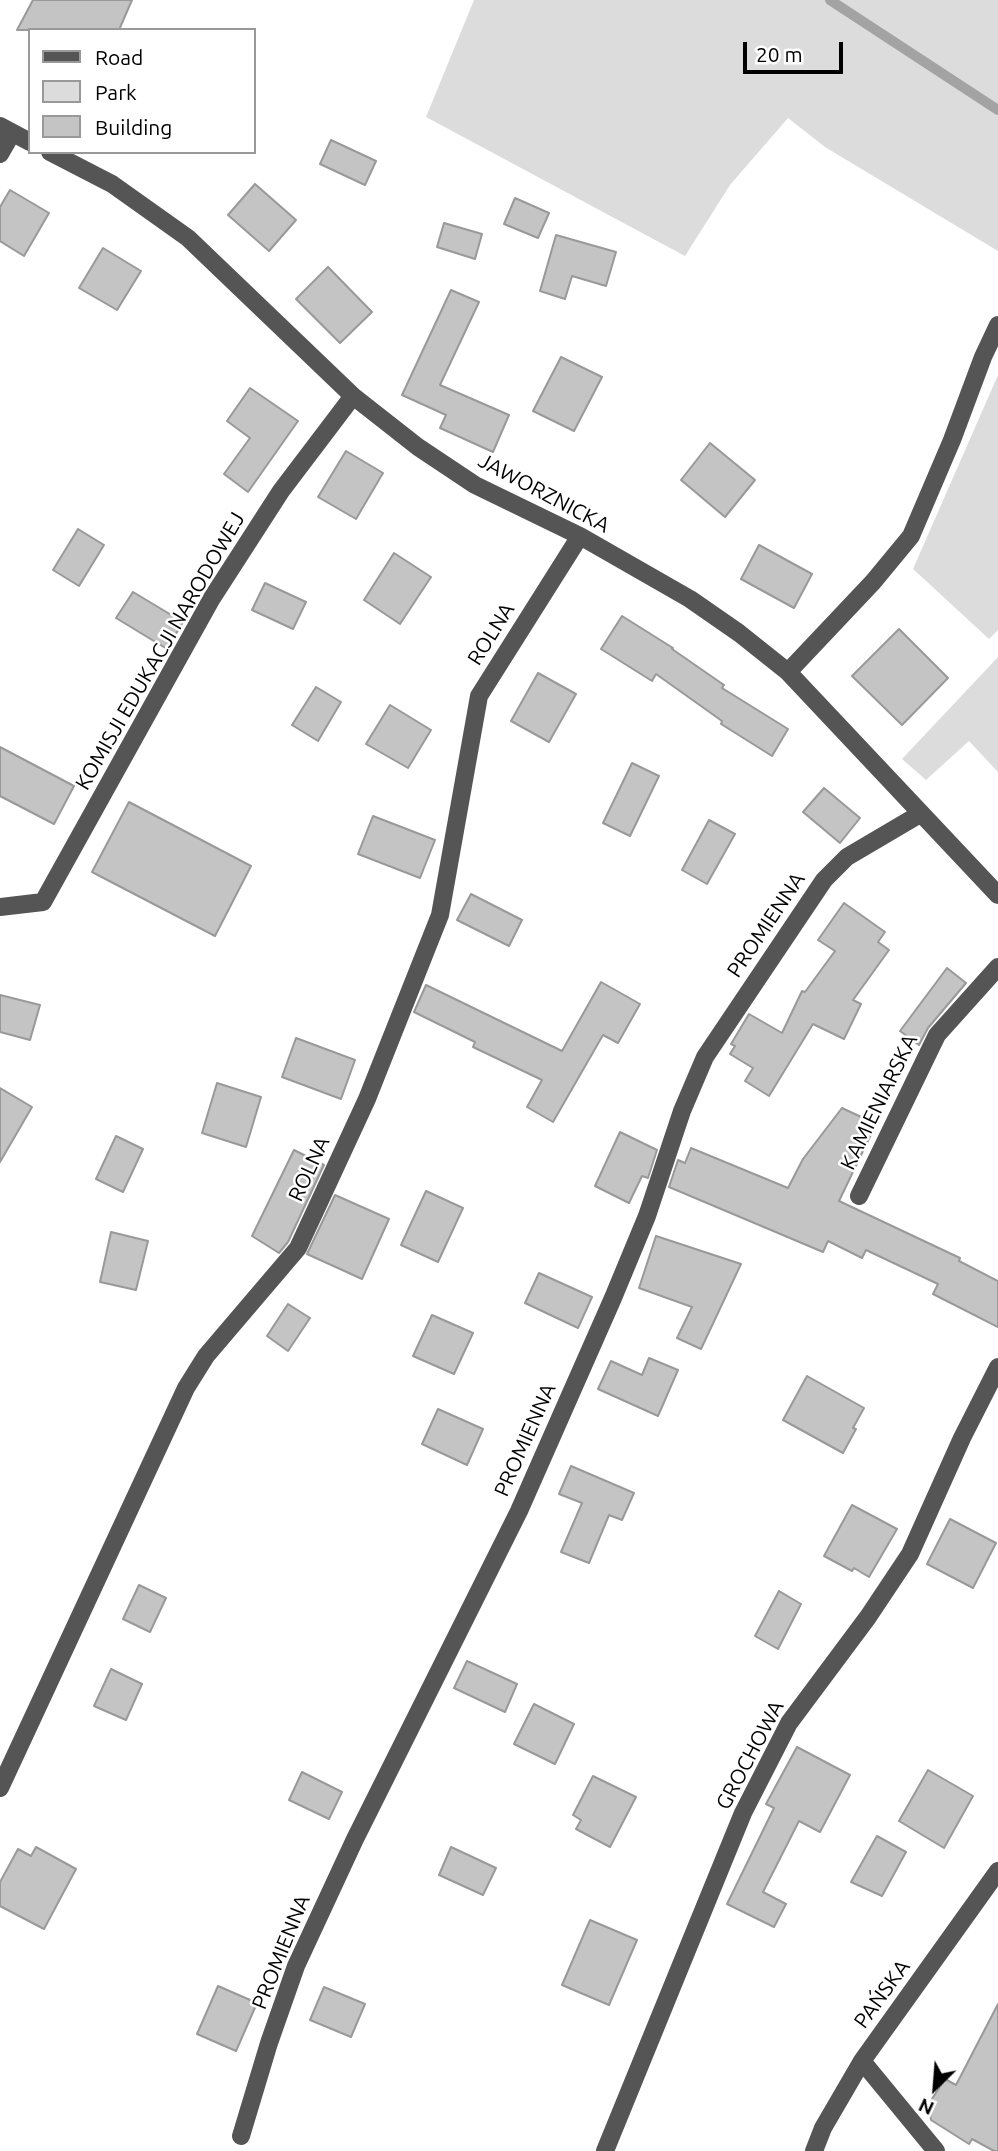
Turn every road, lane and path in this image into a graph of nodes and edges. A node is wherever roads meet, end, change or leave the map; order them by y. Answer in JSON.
{"nodes":[{"id":1,"x":6,"y":130,"type":"edge"},
{"id":2,"x":28,"y":141,"type":"edge"},
{"id":3,"x":0,"y":154,"type":"edge"},
{"id":4,"x":54,"y":154,"type":"edge"},
{"id":5,"x":998,"y":325,"type":"edge"},
{"id":6,"x":353,"y":396,"type":"junction"},
{"id":7,"x":580,"y":536,"type":"junction"},
{"id":8,"x":788,"y":672,"type":"junction"},
{"id":9,"x":920,"y":814,"type":"junction"},
{"id":10,"x":998,"y":895,"type":"edge"},
{"id":11,"x":0,"y":907,"type":"edge"},
{"id":12,"x":998,"y":967,"type":"edge"},
{"id":13,"x":859,"y":1196,"type":"dead end"},
{"id":14,"x":998,"y":1367,"type":"edge"},
{"id":15,"x":0,"y":1788,"type":"edge"},
{"id":16,"x":998,"y":1871,"type":"edge"},
{"id":17,"x":862,"y":2061,"type":"junction"},
{"id":18,"x":241,"y":2137,"type":"dead end"},
{"id":19,"x":605,"y":2151,"type":"edge"},
{"id":20,"x":814,"y":2151,"type":"edge"},
{"id":21,"x":936,"y":2151,"type":"edge"}],
"edges":[{"from":1,"to":2,"type":"street"},
{"from":1,"to":3,"type":"street"},
{"from":4,"to":6,"type":"street","name":"JAWORZNICKA"},
{"from":5,"to":8,"type":"street"},
{"from":6,"to":7,"type":"street","name":"JAWORZNICKA"},
{"from":6,"to":11,"type":"street","name":"KOMISJI EDUKACJI NARODOWEJ"},
{"from":7,"to":8,"type":"street","name":"JAWORZNICKA"},
{"from":7,"to":15,"type":"street","name":"ROLNA"},
{"from":8,"to":9,"type":"street","name":"JAWORZNICKA"},
{"from":9,"to":10,"type":"street","name":"JAWORZNICKA"},
{"from":9,"to":18,"type":"street","name":"PROMIENNA"},
{"from":12,"to":13,"type":"street","name":"KAMIENIARSKA"},
{"from":14,"to":19,"type":"street","name":"GROCHOWA"},
{"from":16,"to":17,"type":"street","name":"PAŃSKA"},
{"from":17,"to":20,"type":"street","name":"PAŃSKA"},
{"from":17,"to":21,"type":"street"}]}
